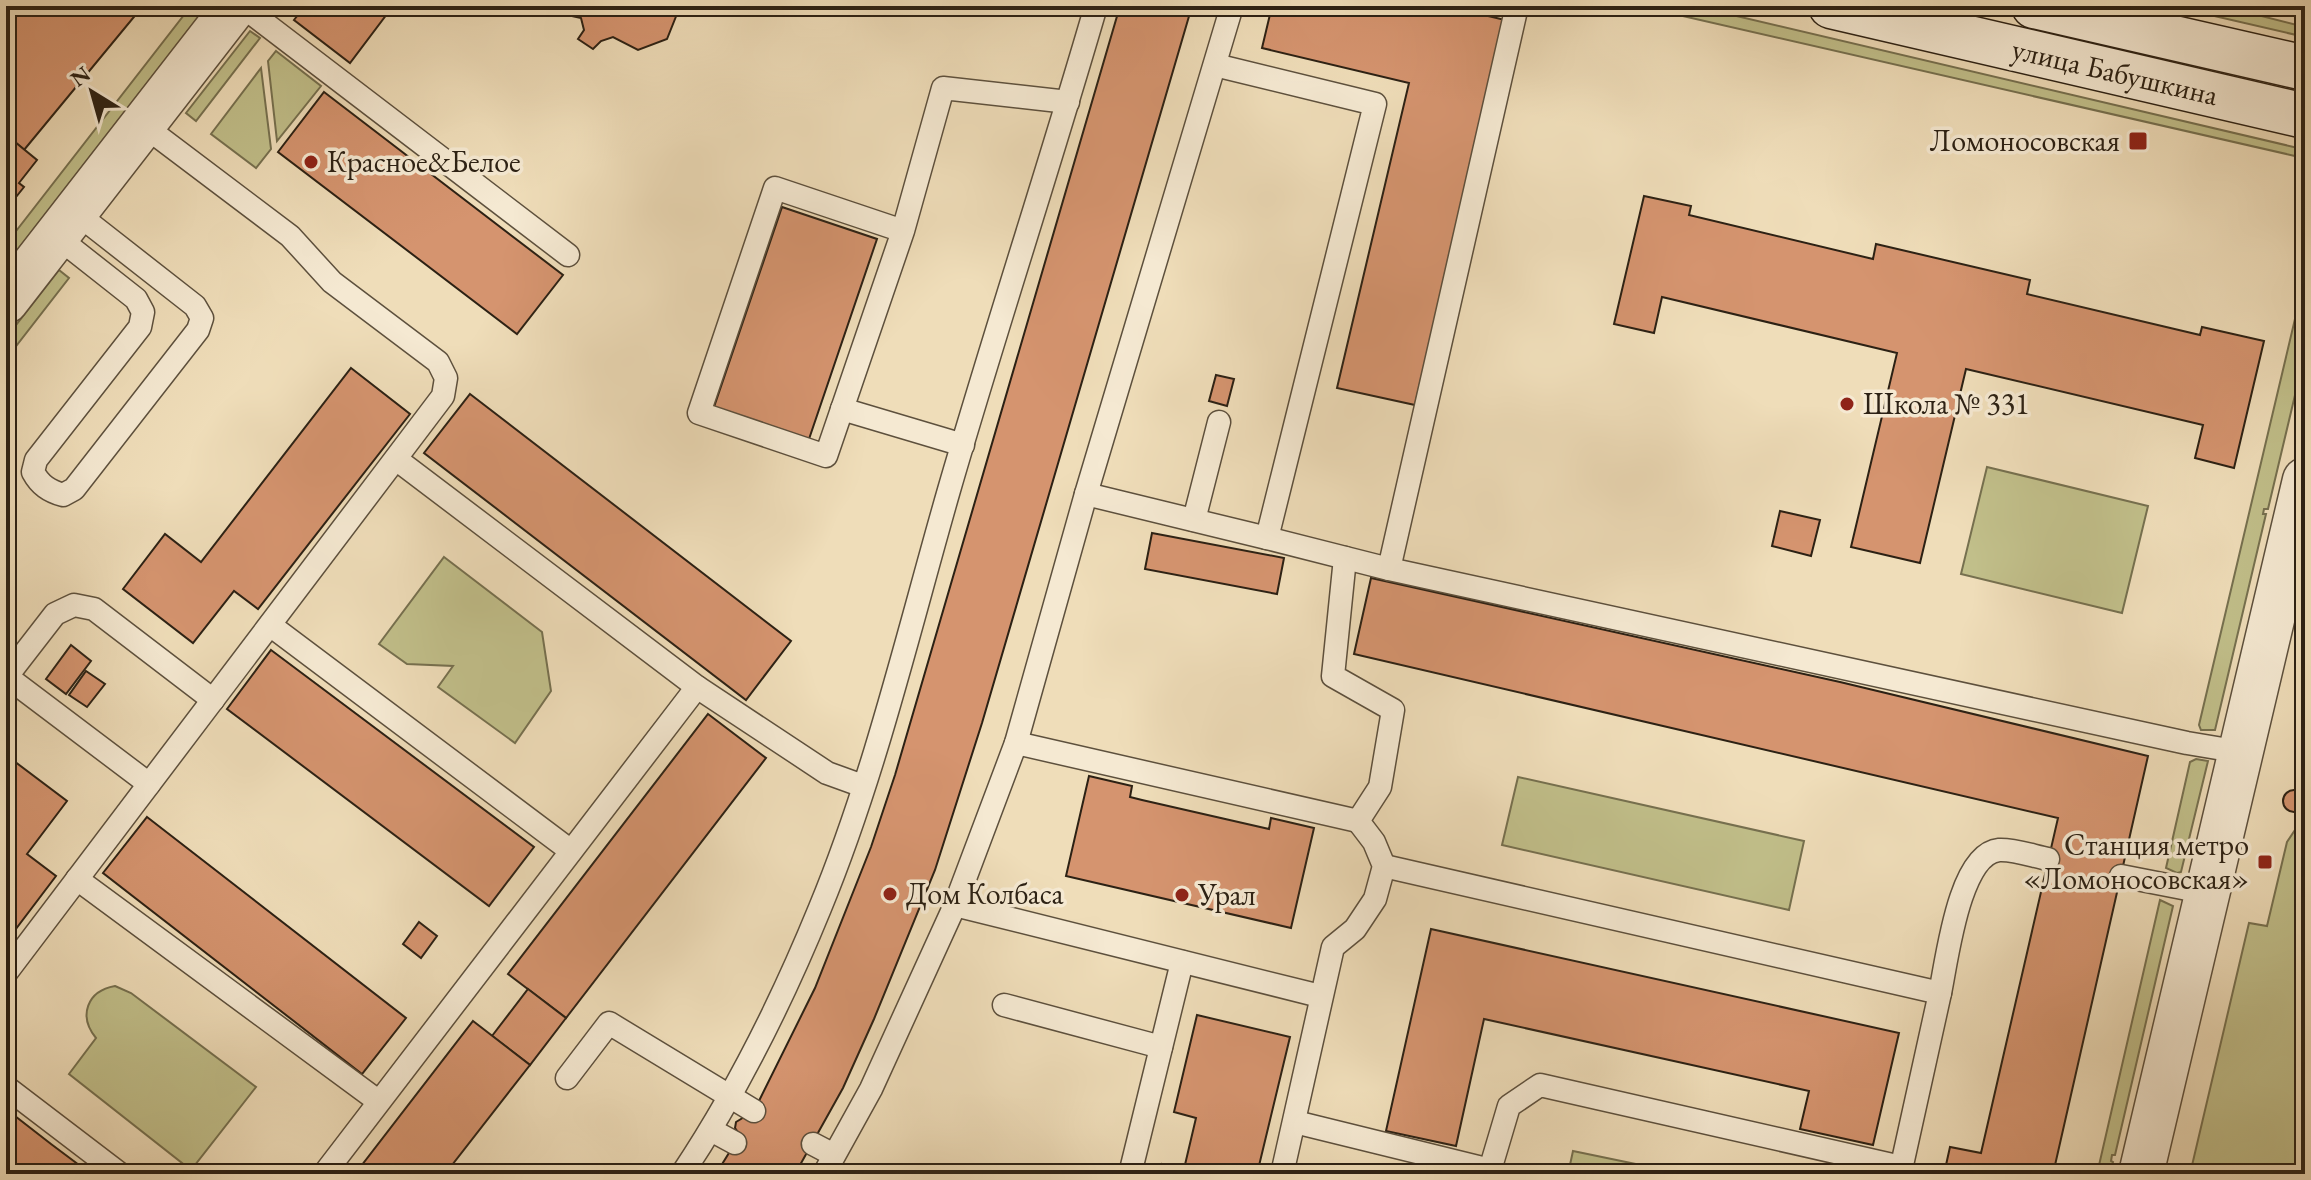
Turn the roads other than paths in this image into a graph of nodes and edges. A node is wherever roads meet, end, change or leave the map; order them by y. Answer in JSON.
{"nodes":[{"id":1,"x":235,"y":6,"type":"edge"},
{"id":2,"x":242,"y":6,"type":"edge"},
{"id":3,"x":1096,"y":6,"type":"edge"},
{"id":4,"x":1232,"y":6,"type":"edge"},
{"id":5,"x":1517,"y":6,"type":"edge"},
{"id":6,"x":1831,"y":6,"type":"edge"},
{"id":7,"x":2034,"y":6,"type":"edge"},
{"id":8,"x":1215,"y":65,"type":"junction"},
{"id":9,"x":2305,"y":68,"type":"edge"},
{"id":10,"x":1068,"y":102,"type":"junction"},
{"id":11,"x":2305,"y":116,"type":"edge"},
{"id":12,"x":143,"y":125,"type":"junction"},
{"id":13,"x":66,"y":224,"type":"junction"},
{"id":14,"x":903,"y":231,"type":"junction"},
{"id":15,"x":568,"y":255,"type":"dead end"},
{"id":16,"x":6,"y":301,"type":"edge"},
{"id":17,"x":842,"y":409,"type":"junction"},
{"id":18,"x":1219,"y":422,"type":"dead end"},
{"id":19,"x":963,"y":445,"type":"junction"},
{"id":20,"x":396,"y":459,"type":"junction"},
{"id":21,"x":2305,"y":480,"type":"edge"},
{"id":22,"x":1086,"y":494,"type":"junction"},
{"id":23,"x":1194,"y":520,"type":"junction"},
{"id":24,"x":1267,"y":538,"type":"junction"},
{"id":25,"x":1345,"y":558,"type":"junction"},
{"id":26,"x":1389,"y":569,"type":"junction"},
{"id":27,"x":270,"y":625,"type":"junction"},
{"id":28,"x":6,"y":676,"type":"edge"},
{"id":29,"x":697,"y":687,"type":"junction"},
{"id":30,"x":213,"y":700,"type":"junction"},
{"id":31,"x":1016,"y":743,"type":"junction"},
{"id":32,"x":2241,"y":752,"type":"junction"},
{"id":33,"x":149,"y":784,"type":"junction"},
{"id":34,"x":863,"y":786,"type":"junction"},
{"id":35,"x":1358,"y":821,"type":"junction"},
{"id":36,"x":571,"y":851,"type":"junction"},
{"id":37,"x":2048,"y":859,"type":"dead end"},
{"id":38,"x":1384,"y":866,"type":"junction"},
{"id":39,"x":2121,"y":876,"type":"dead end"},
{"id":40,"x":77,"y":879,"type":"junction"},
{"id":41,"x":2208,"y":893,"type":"junction"},
{"id":42,"x":955,"y":905,"type":"junction"},
{"id":43,"x":1182,"y":962,"type":"junction"},
{"id":44,"x":6,"y":973,"type":"edge"},
{"id":45,"x":1940,"y":993,"type":"junction"},
{"id":46,"x":1320,"y":996,"type":"junction"},
{"id":47,"x":1004,"y":1005,"type":"dead end"},
{"id":48,"x":1161,"y":1047,"type":"junction"},
{"id":49,"x":567,"y":1078,"type":"dead end"},
{"id":50,"x":6,"y":1087,"type":"edge"},
{"id":51,"x":731,"y":1097,"type":"junction"},
{"id":52,"x":378,"y":1101,"type":"junction"},
{"id":53,"x":754,"y":1111,"type":"dead end"},
{"id":54,"x":1295,"y":1122,"type":"junction"},
{"id":55,"x":711,"y":1130,"type":"junction"},
{"id":56,"x":735,"y":1143,"type":"dead end"},
{"id":57,"x":813,"y":1144,"type":"dead end"},
{"id":58,"x":829,"y":1165,"type":"edge"},
{"id":59,"x":1900,"y":1171,"type":"edge"},
{"id":60,"x":120,"y":1174,"type":"edge"},
{"id":61,"x":324,"y":1174,"type":"edge"},
{"id":62,"x":682,"y":1174,"type":"edge"},
{"id":63,"x":1130,"y":1174,"type":"edge"},
{"id":64,"x":1282,"y":1174,"type":"edge"},
{"id":65,"x":2141,"y":1174,"type":"edge"}],
"edges":[{"from":1,"to":12,"type":"street"},
{"from":2,"to":15,"type":"lane"},
{"from":3,"to":10,"type":"lane"},
{"from":4,"to":8,"type":"lane"},
{"from":5,"to":26,"type":"lane"},
{"from":6,"to":11,"type":"street","name":"улица Бабушкина"},
{"from":7,"to":9,"type":"street","name":"улица Бабушкина"},
{"from":8,"to":22,"type":"lane"},
{"from":8,"to":24,"type":"lane"},
{"from":10,"to":14,"type":"lane"},
{"from":10,"to":19,"type":"lane"},
{"from":12,"to":13,"type":"street"},
{"from":12,"to":20,"type":"lane"},
{"from":13,"to":13,"type":"lane"},
{"from":13,"to":16,"type":"street"},
{"from":14,"to":17,"type":"lane"},
{"from":14,"to":17,"type":"lane"},
{"from":17,"to":19,"type":"lane"},
{"from":18,"to":23,"type":"lane"},
{"from":19,"to":34,"type":"lane"},
{"from":20,"to":27,"type":"lane"},
{"from":20,"to":29,"type":"lane"},
{"from":21,"to":32,"type":"street"},
{"from":22,"to":23,"type":"lane"},
{"from":22,"to":31,"type":"lane"},
{"from":23,"to":24,"type":"lane"},
{"from":24,"to":25,"type":"lane"},
{"from":25,"to":26,"type":"lane"},
{"from":25,"to":35,"type":"lane"},
{"from":26,"to":32,"type":"lane"},
{"from":27,"to":30,"type":"lane"},
{"from":27,"to":36,"type":"lane"},
{"from":28,"to":30,"type":"lane"},
{"from":28,"to":33,"type":"lane"},
{"from":29,"to":34,"type":"lane"},
{"from":29,"to":36,"type":"lane"},
{"from":30,"to":33,"type":"lane"},
{"from":31,"to":35,"type":"lane"},
{"from":31,"to":42,"type":"lane"},
{"from":32,"to":41,"type":"street"},
{"from":33,"to":40,"type":"lane"},
{"from":34,"to":51,"type":"lane"},
{"from":35,"to":38,"type":"lane"},
{"from":36,"to":52,"type":"lane"},
{"from":37,"to":45,"type":"lane"},
{"from":38,"to":45,"type":"lane"},
{"from":38,"to":46,"type":"lane"},
{"from":39,"to":41,"type":"lane"},
{"from":40,"to":44,"type":"lane"},
{"from":40,"to":52,"type":"lane"},
{"from":41,"to":65,"type":"street"},
{"from":42,"to":43,"type":"lane"},
{"from":42,"to":58,"type":"lane"},
{"from":43,"to":46,"type":"lane"},
{"from":43,"to":48,"type":"lane"},
{"from":45,"to":59,"type":"lane"},
{"from":46,"to":54,"type":"lane"},
{"from":47,"to":48,"type":"lane"},
{"from":48,"to":63,"type":"lane"},
{"from":49,"to":51,"type":"lane"},
{"from":50,"to":60,"type":"lane"},
{"from":51,"to":53,"type":"lane"},
{"from":51,"to":55,"type":"lane"},
{"from":52,"to":61,"type":"lane"},
{"from":54,"to":59,"type":"lane"},
{"from":54,"to":64,"type":"lane"},
{"from":55,"to":56,"type":"lane"},
{"from":55,"to":62,"type":"lane"},
{"from":57,"to":58,"type":"lane"}]}
